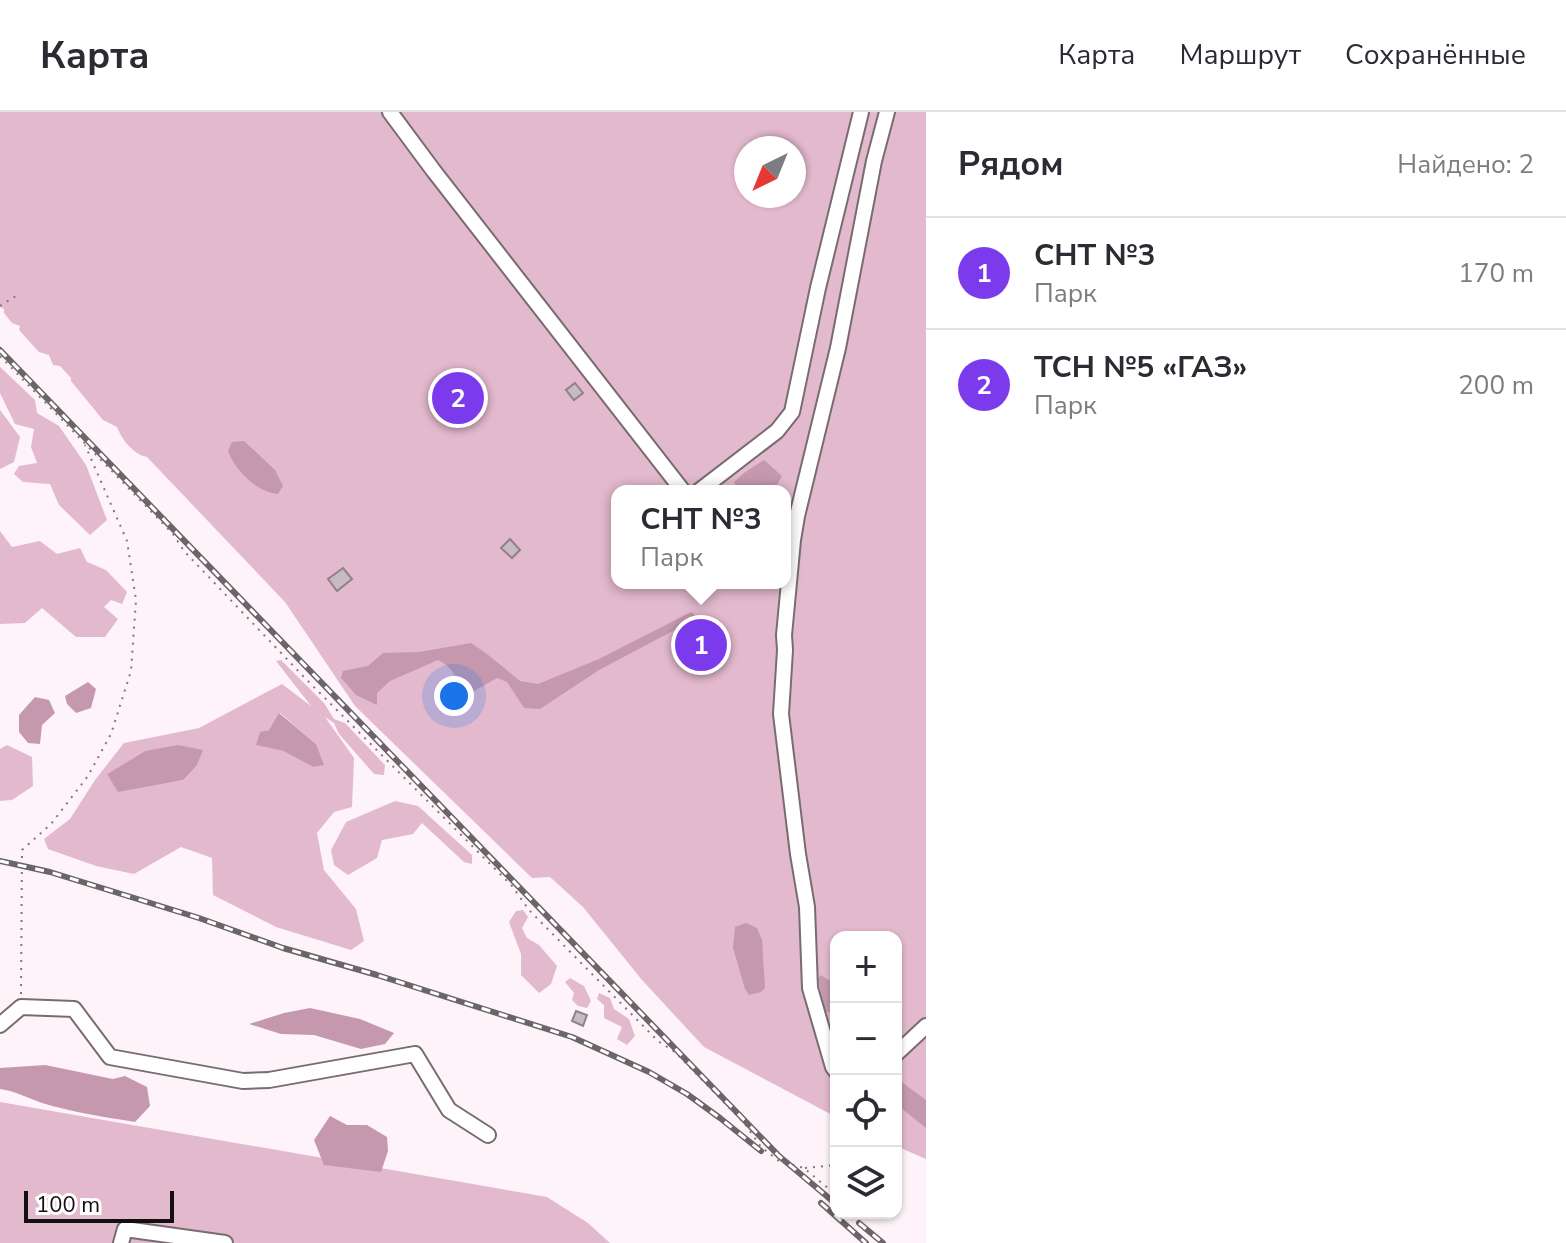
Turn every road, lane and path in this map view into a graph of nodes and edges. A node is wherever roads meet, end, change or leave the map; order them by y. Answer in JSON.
{"nodes":[{"id":1,"x":390,"y":112,"type":"edge"},
{"id":2,"x":861,"y":112,"type":"edge"},
{"id":3,"x":887,"y":112,"type":"edge"},
{"id":4,"x":16,"y":296,"type":"dead end"},
{"id":5,"x":0,"y":306,"type":"edge"},
{"id":6,"x":0,"y":356,"type":"edge"},
{"id":7,"x":83,"y":441,"type":"junction"},
{"id":8,"x":678,"y":485,"type":"edge"},
{"id":9,"x":707,"y":485,"type":"edge"},
{"id":10,"x":791,"y":561,"type":"edge"},
{"id":11,"x":788,"y":589,"type":"edge"},
{"id":12,"x":21,"y":1007,"type":"junction"},
{"id":13,"x":0,"y":1025,"type":"edge"},
{"id":14,"x":926,"y":1026,"type":"edge"},
{"id":15,"x":902,"y":1048,"type":"edge"},
{"id":16,"x":830,"y":1057,"type":"edge"},
{"id":17,"x":488,"y":1135,"type":"dead end"},
{"id":18,"x":830,"y":1166,"type":"edge"},
{"id":19,"x":804,"y":1168,"type":"junction"},
{"id":20,"x":830,"y":1190,"type":"edge"},
{"id":21,"x":121,"y":1243,"type":"edge"},
{"id":22,"x":225,"y":1243,"type":"edge"}],
"edges":[{"from":1,"to":8,"type":"lane"},
{"from":2,"to":9,"type":"lane"},
{"from":3,"to":10,"type":"lane"},
{"from":4,"to":5,"type":"path"},
{"from":6,"to":7,"type":"path"},
{"from":7,"to":12,"type":"path"},
{"from":7,"to":19,"type":"path"},
{"from":11,"to":16,"type":"lane"},
{"from":12,"to":13,"type":"lane"},
{"from":12,"to":17,"type":"lane"},
{"from":14,"to":15,"type":"lane"},
{"from":18,"to":19,"type":"path"},
{"from":19,"to":20,"type":"path"},
{"from":21,"to":22,"type":"lane"}]}
